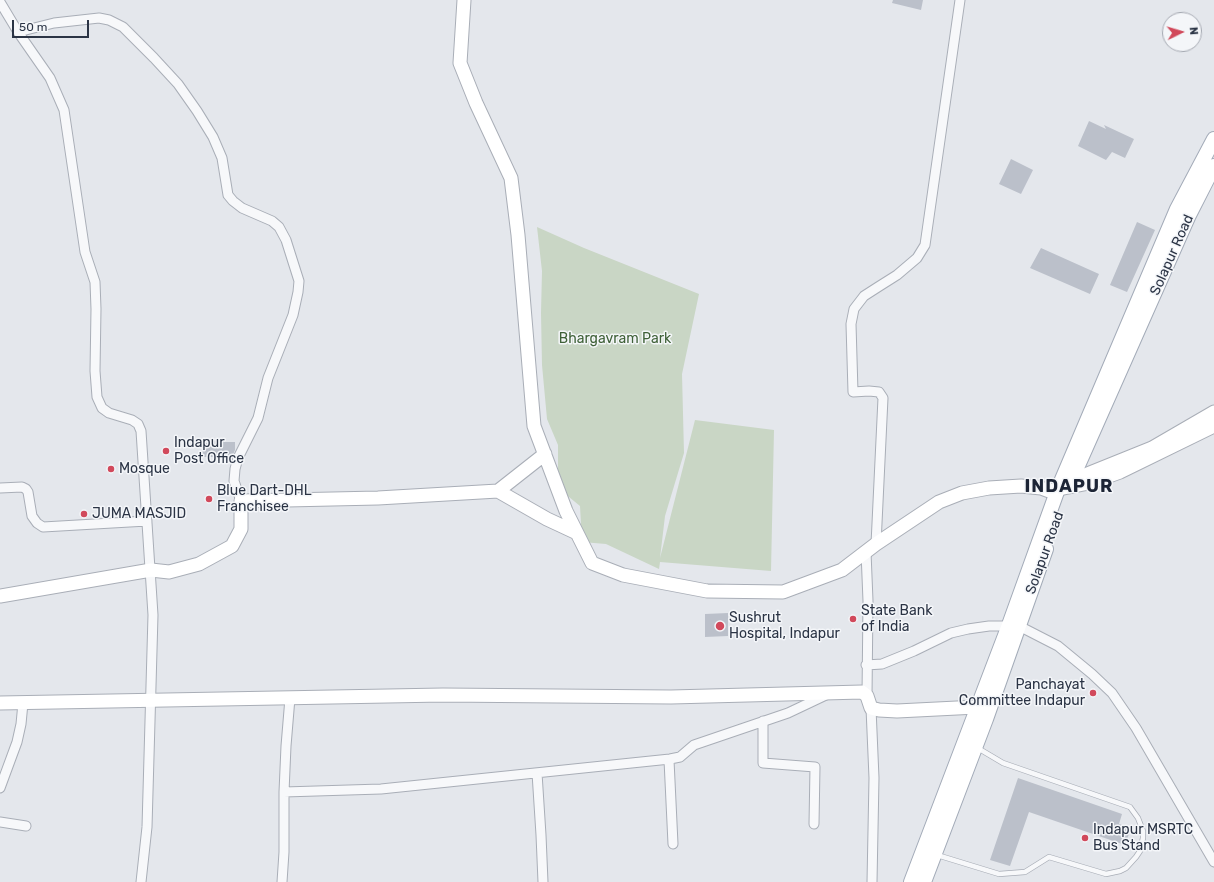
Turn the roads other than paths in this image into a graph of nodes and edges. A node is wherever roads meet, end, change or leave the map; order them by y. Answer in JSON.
{"nodes":[{"id":1,"x":464,"y":0,"type":"edge"},
{"id":2,"x":960,"y":0,"type":"edge"},
{"id":3,"x":0,"y":2,"type":"edge"},
{"id":4,"x":18,"y":32,"type":"junction"},
{"id":5,"x":1214,"y":139,"type":"edge"},
{"id":6,"x":1214,"y":166,"type":"edge"},
{"id":7,"x":1183,"y":212,"type":"junction"},
{"id":8,"x":1214,"y":412,"type":"edge"},
{"id":9,"x":1214,"y":426,"type":"edge"},
{"id":10,"x":1158,"y":449,"type":"junction"},
{"id":11,"x":544,"y":454,"type":"junction"},
{"id":12,"x":1065,"y":484,"type":"junction"},
{"id":13,"x":0,"y":488,"type":"edge"},
{"id":14,"x":498,"y":491,"type":"junction"},
{"id":15,"x":241,"y":500,"type":"junction"},
{"id":16,"x":147,"y":521,"type":"junction"},
{"id":17,"x":577,"y":532,"type":"junction"},
{"id":18,"x":871,"y":548,"type":"junction"},
{"id":19,"x":151,"y":570,"type":"junction"},
{"id":20,"x":0,"y":596,"type":"edge"},
{"id":21,"x":1014,"y":625,"type":"junction"},
{"id":22,"x":866,"y":665,"type":"junction"},
{"id":23,"x":830,"y":693,"type":"junction"},
{"id":24,"x":290,"y":698,"type":"junction"},
{"id":25,"x":151,"y":700,"type":"junction"},
{"id":26,"x":23,"y":702,"type":"junction"},
{"id":27,"x":869,"y":702,"type":"junction"},
{"id":28,"x":0,"y":703,"type":"edge"},
{"id":29,"x":977,"y":707,"type":"junction"},
{"id":30,"x":763,"y":721,"type":"junction"},
{"id":31,"x":969,"y":744,"type":"junction"},
{"id":32,"x":669,"y":760,"type":"junction"},
{"id":33,"x":537,"y":773,"type":"junction"},
{"id":34,"x":0,"y":788,"type":"edge"},
{"id":35,"x":284,"y":792,"type":"junction"},
{"id":36,"x":0,"y":822,"type":"edge"},
{"id":37,"x":814,"y":824,"type":"dead end"},
{"id":38,"x":26,"y":826,"type":"dead end"},
{"id":39,"x":673,"y":844,"type":"dead end"},
{"id":40,"x":928,"y":853,"type":"junction"},
{"id":41,"x":1214,"y":862,"type":"edge"},
{"id":42,"x":141,"y":882,"type":"edge"},
{"id":43,"x":282,"y":882,"type":"edge"},
{"id":44,"x":537,"y":882,"type":"edge"},
{"id":45,"x":543,"y":882,"type":"edge"},
{"id":46,"x":872,"y":882,"type":"edge"},
{"id":47,"x":911,"y":882,"type":"edge"},
{"id":48,"x":924,"y":882,"type":"edge"}],
"edges":[{"from":1,"to":11,"type":"street"},
{"from":2,"to":18,"type":"street"},
{"from":3,"to":4,"type":"street"},
{"from":4,"to":15,"type":"street"},
{"from":4,"to":16,"type":"street"},
{"from":5,"to":7,"type":"main road"},
{"from":6,"to":7,"type":"main road","name":"Solapur Road"},
{"from":7,"to":12,"type":"main road","name":"Solapur Road"},
{"from":8,"to":10,"type":"street"},
{"from":9,"to":10,"type":"street"},
{"from":10,"to":12,"type":"street"},
{"from":11,"to":14,"type":"street"},
{"from":11,"to":17,"type":"street"},
{"from":12,"to":18,"type":"street"},
{"from":12,"to":21,"type":"main road","name":"Solapur Road"},
{"from":13,"to":16,"type":"street"},
{"from":14,"to":15,"type":"street"},
{"from":14,"to":17,"type":"street"},
{"from":15,"to":19,"type":"street"},
{"from":16,"to":19,"type":"street"},
{"from":17,"to":18,"type":"street"},
{"from":18,"to":22,"type":"street"},
{"from":19,"to":20,"type":"street"},
{"from":19,"to":25,"type":"street"},
{"from":21,"to":22,"type":"street"},
{"from":21,"to":29,"type":"main road"},
{"from":21,"to":31,"type":"main road","name":"Solapur Road"},
{"from":21,"to":41,"type":"street"},
{"from":22,"to":27,"type":"street"},
{"from":23,"to":24,"type":"street"},
{"from":23,"to":27,"type":"street"},
{"from":23,"to":30,"type":"street"},
{"from":24,"to":25,"type":"street"},
{"from":24,"to":35,"type":"street"},
{"from":25,"to":26,"type":"street"},
{"from":25,"to":42,"type":"street"},
{"from":26,"to":28,"type":"street"},
{"from":26,"to":34,"type":"street"},
{"from":27,"to":29,"type":"street"},
{"from":27,"to":46,"type":"street"},
{"from":29,"to":31,"type":"main road"},
{"from":30,"to":32,"type":"street"},
{"from":30,"to":37,"type":"street"},
{"from":31,"to":40,"type":"main road","name":"Solapur Road"},
{"from":31,"to":40,"type":"lane"},
{"from":32,"to":33,"type":"street"},
{"from":32,"to":39,"type":"street"},
{"from":33,"to":35,"type":"street"},
{"from":33,"to":45,"type":"street"},
{"from":35,"to":43,"type":"street"},
{"from":36,"to":38,"type":"street"},
{"from":40,"to":47,"type":"main road"},
{"from":40,"to":48,"type":"main road","name":"Solapur Road"},
{"from":44,"to":45,"type":"street"}]}
